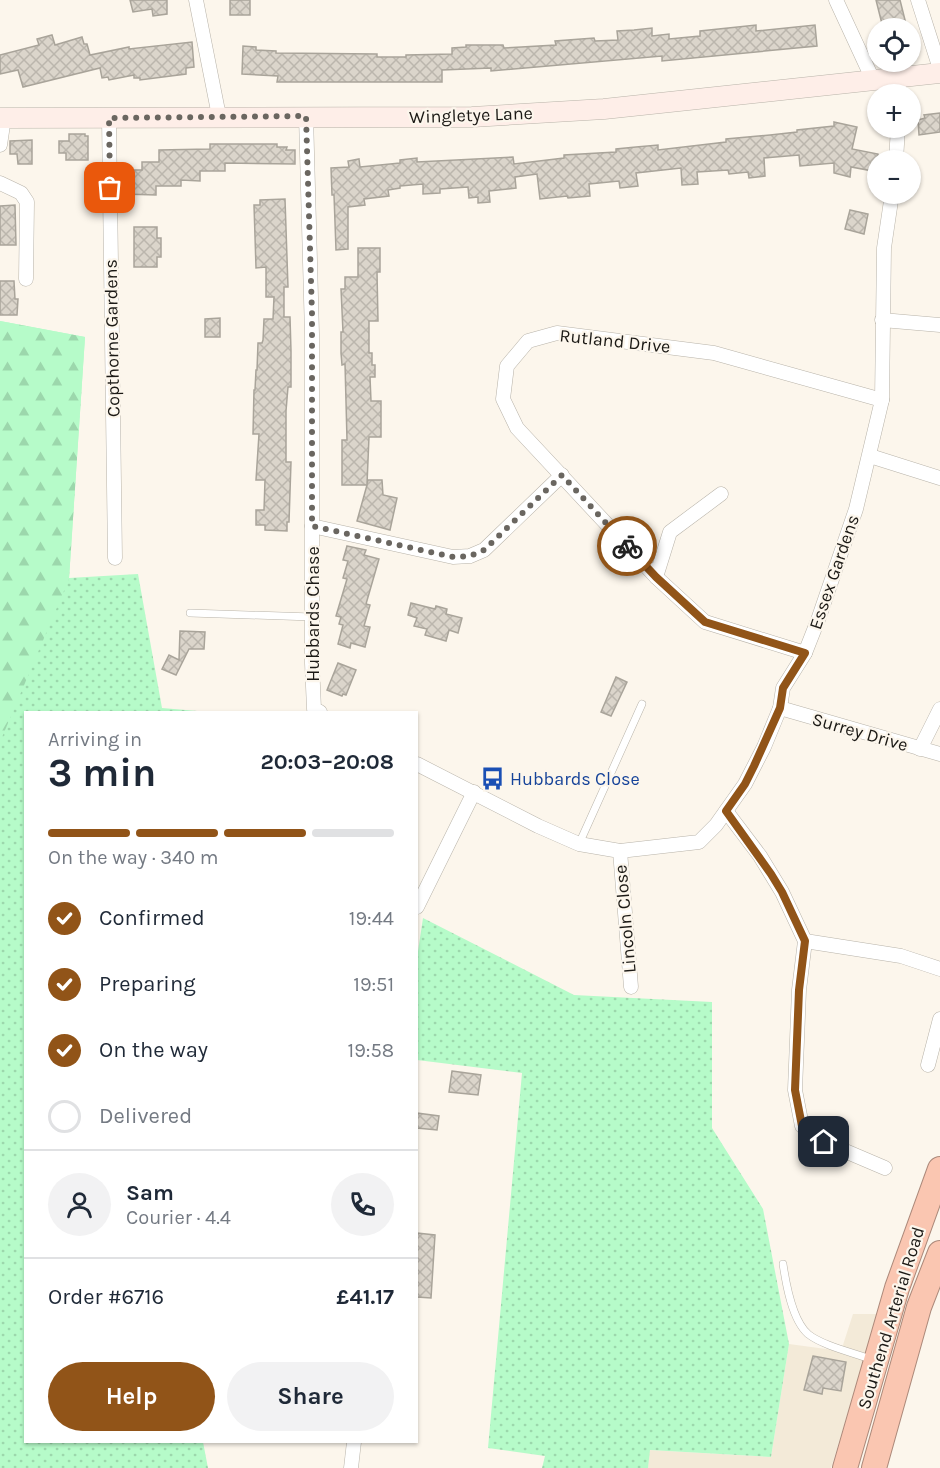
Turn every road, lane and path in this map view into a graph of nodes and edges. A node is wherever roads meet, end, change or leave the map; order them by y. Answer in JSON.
{"nodes":[{"id":1,"x":196,"y":0,"type":"edge"},
{"id":2,"x":836,"y":0,"type":"edge"},
{"id":3,"x":918,"y":0,"type":"edge"},
{"id":4,"x":940,"y":71,"type":"edge"},
{"id":5,"x":873,"y":80,"type":"junction"},
{"id":6,"x":890,"y":84,"type":"edge"},
{"id":7,"x":904,"y":84,"type":"edge"},
{"id":8,"x":219,"y":116,"type":"junction"},
{"id":9,"x":306,"y":116,"type":"junction"},
{"id":10,"x":2,"y":118,"type":"edge"},
{"id":11,"x":109,"y":118,"type":"junction"},
{"id":12,"x":0,"y":145,"type":"edge"},
{"id":13,"x":0,"y":183,"type":"edge"},
{"id":14,"x":891,"y":204,"type":"edge"},
{"id":15,"x":26,"y":279,"type":"dead end"},
{"id":16,"x":882,"y":320,"type":"junction"},
{"id":17,"x":940,"y":325,"type":"edge"},
{"id":18,"x":882,"y":400,"type":"junction"},
{"id":19,"x":870,"y":456,"type":"junction"},
{"id":20,"x":562,"y":475,"type":"junction"},
{"id":21,"x":940,"y":478,"type":"edge"},
{"id":22,"x":722,"y":494,"type":"dead end"},
{"id":23,"x":312,"y":526,"type":"junction"},
{"id":24,"x":115,"y":558,"type":"dead end"},
{"id":25,"x":656,"y":577,"type":"junction"},
{"id":26,"x":190,"y":613,"type":"dead end"},
{"id":27,"x":312,"y":617,"type":"junction"},
{"id":28,"x":805,"y":653,"type":"junction"},
{"id":29,"x":642,"y":704,"type":"dead end"},
{"id":30,"x":780,"y":708,"type":"junction"},
{"id":31,"x":940,"y":709,"type":"edge"},
{"id":32,"x":318,"y":711,"type":"edge"},
{"id":33,"x":920,"y":749,"type":"junction"},
{"id":34,"x":940,"y":754,"type":"edge"},
{"id":35,"x":418,"y":764,"type":"edge"},
{"id":36,"x":474,"y":792,"type":"junction"},
{"id":37,"x":726,"y":811,"type":"junction"},
{"id":38,"x":579,"y":844,"type":"junction"},
{"id":39,"x":620,"y":851,"type":"junction"},
{"id":40,"x":418,"y":905,"type":"edge"},
{"id":41,"x":805,"y":941,"type":"junction"},
{"id":42,"x":940,"y":969,"type":"edge"},
{"id":43,"x":631,"y":987,"type":"dead end"},
{"id":44,"x":940,"y":1019,"type":"edge"},
{"id":45,"x":928,"y":1065,"type":"dead end"},
{"id":46,"x":885,"y":1168,"type":"dead end"},
{"id":47,"x":940,"y":1169,"type":"edge"},
{"id":48,"x":940,"y":1253,"type":"edge"},
{"id":49,"x":783,"y":1264,"type":"dead end"},
{"id":50,"x":876,"y":1361,"type":"junction"},
{"id":51,"x":354,"y":1443,"type":"edge"},
{"id":52,"x":351,"y":1468,"type":"edge"},
{"id":53,"x":845,"y":1468,"type":"edge"},
{"id":54,"x":874,"y":1468,"type":"edge"}],
"edges":[{"from":1,"to":8,"type":"street"},
{"from":2,"to":5,"type":"street"},
{"from":3,"to":4,"type":"street"},
{"from":4,"to":7,"type":"street","name":"Wingletye Lane"},
{"from":5,"to":6,"type":"street","name":"Wingletye Lane"},
{"from":5,"to":9,"type":"street","name":"Wingletye Lane"},
{"from":8,"to":9,"type":"street","name":"Wingletye Lane"},
{"from":8,"to":11,"type":"street","name":"Wingletye Lane"},
{"from":9,"to":23,"type":"street","name":"Hubbards Chase"},
{"from":10,"to":11,"type":"street","name":"Wingletye Lane"},
{"from":10,"to":12,"type":"street"},
{"from":11,"to":24,"type":"street","name":"Copthorne Gardens"},
{"from":13,"to":15,"type":"street"},
{"from":14,"to":16,"type":"street","name":"Essex Gardens"},
{"from":16,"to":17,"type":"street"},
{"from":16,"to":18,"type":"street","name":"Essex Gardens"},
{"from":18,"to":19,"type":"street","name":"Essex Gardens"},
{"from":18,"to":20,"type":"street","name":"Rutland Drive"},
{"from":19,"to":21,"type":"street"},
{"from":19,"to":28,"type":"street","name":"Essex Gardens"},
{"from":20,"to":23,"type":"street"},
{"from":20,"to":25,"type":"street","name":"Rutland Drive"},
{"from":22,"to":25,"type":"street"},
{"from":23,"to":27,"type":"street","name":"Hubbards Chase"},
{"from":25,"to":28,"type":"street","name":"Rutland Drive"},
{"from":26,"to":27,"type":"lane"},
{"from":27,"to":32,"type":"street","name":"Hubbards Chase"},
{"from":28,"to":30,"type":"street","name":"Essex Gardens"},
{"from":29,"to":38,"type":"lane"},
{"from":30,"to":33,"type":"street","name":"Surrey Drive"},
{"from":30,"to":37,"type":"street","name":"Essex Gardens"},
{"from":31,"to":33,"type":"street"},
{"from":33,"to":34,"type":"street","name":"Surrey Drive"},
{"from":35,"to":36,"type":"street"},
{"from":36,"to":38,"type":"street"},
{"from":36,"to":40,"type":"street"},
{"from":37,"to":39,"type":"street","name":"Essex Gardens"},
{"from":37,"to":41,"type":"street"},
{"from":38,"to":39,"type":"street"},
{"from":39,"to":43,"type":"street","name":"Lincoln Close"},
{"from":41,"to":42,"type":"street"},
{"from":41,"to":46,"type":"street"},
{"from":44,"to":45,"type":"street"},
{"from":47,"to":50,"type":"highway","name":"Southend Arterial Road"},
{"from":48,"to":54,"type":"highway","name":"Southend Arterial Road"},
{"from":49,"to":50,"type":"lane"},
{"from":50,"to":53,"type":"highway","name":"Southend Arterial Road"},
{"from":51,"to":52,"type":"street"}]}
